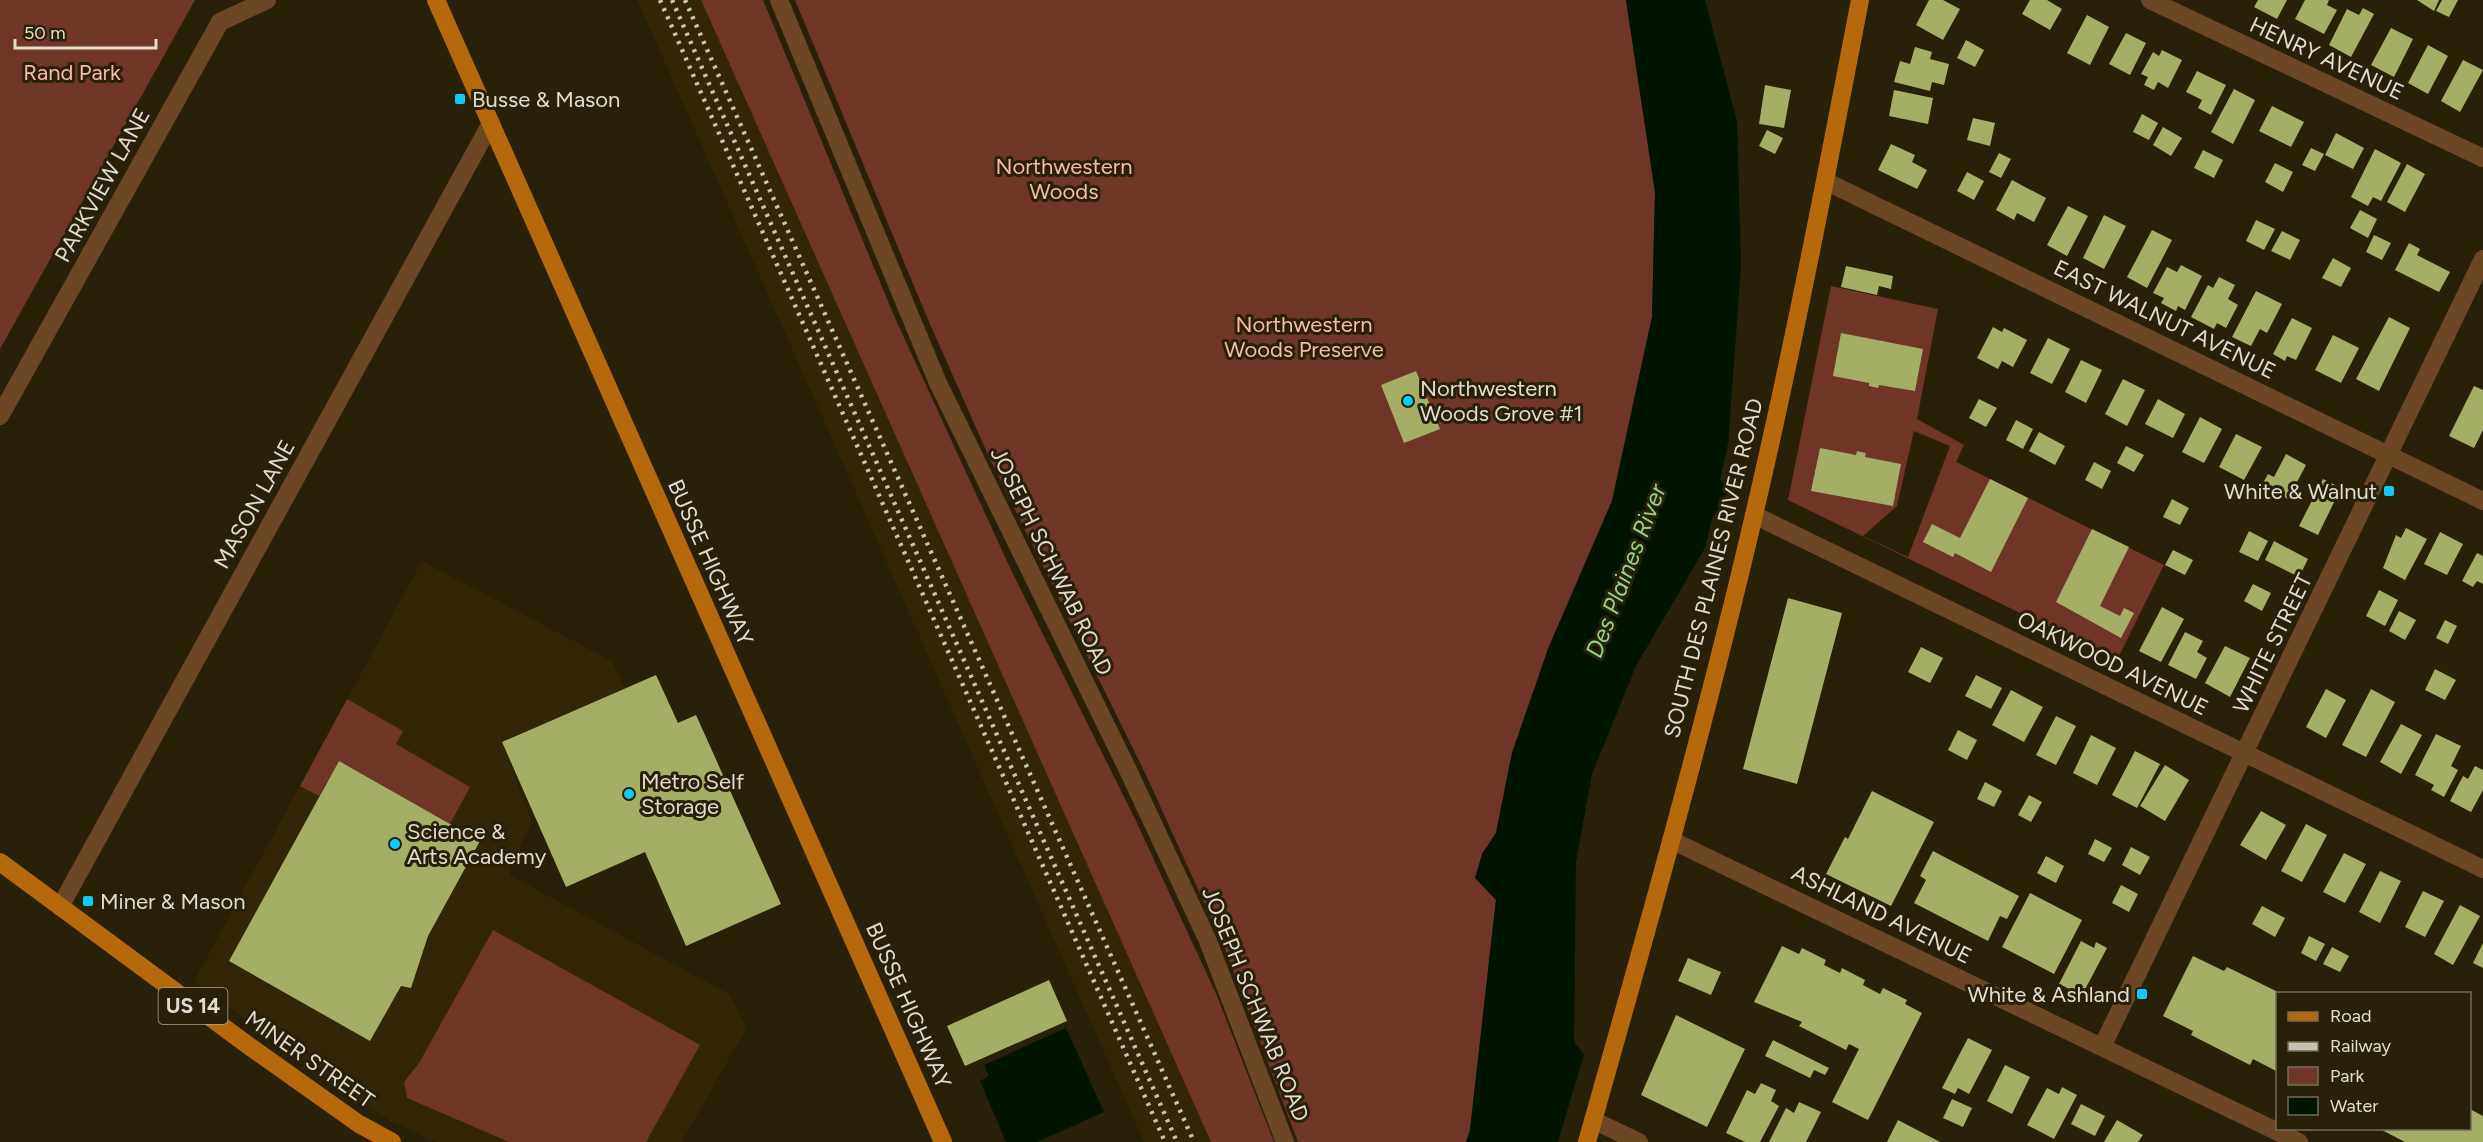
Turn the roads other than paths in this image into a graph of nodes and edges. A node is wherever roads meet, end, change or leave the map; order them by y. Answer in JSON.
{"nodes":[{"id":1,"x":267,"y":0,"type":"edge"},
{"id":2,"x":436,"y":0,"type":"edge"},
{"id":3,"x":779,"y":0,"type":"edge"},
{"id":4,"x":1860,"y":0,"type":"edge"},
{"id":5,"x":2150,"y":0,"type":"edge"},
{"id":6,"x":490,"y":123,"type":"junction"},
{"id":7,"x":2483,"y":159,"type":"edge"},
{"id":8,"x":1825,"y":181,"type":"junction"},
{"id":9,"x":2483,"y":259,"type":"edge"},
{"id":10,"x":0,"y":416,"type":"edge"},
{"id":11,"x":2390,"y":455,"type":"junction"},
{"id":12,"x":2483,"y":501,"type":"edge"},
{"id":13,"x":1754,"y":515,"type":"junction"},
{"id":14,"x":2245,"y":753,"type":"junction"},
{"id":15,"x":1671,"y":840,"type":"junction"},
{"id":16,"x":0,"y":862,"type":"edge"},
{"id":17,"x":2483,"y":869,"type":"edge"},
{"id":18,"x":60,"y":907,"type":"junction"},
{"id":19,"x":2102,"y":1047,"type":"junction"},
{"id":20,"x":1593,"y":1120,"type":"junction"},
{"id":21,"x":392,"y":1142,"type":"edge"},
{"id":22,"x":943,"y":1142,"type":"edge"},
{"id":23,"x":1285,"y":1142,"type":"edge"},
{"id":24,"x":1587,"y":1142,"type":"edge"},
{"id":25,"x":1639,"y":1142,"type":"edge"},
{"id":26,"x":2299,"y":1142,"type":"edge"}],
"edges":[{"from":1,"to":10,"type":"street","name":"PARKVIEW LANE"},
{"from":2,"to":6,"type":"main road","name":"BUSSE HIGHWAY"},
{"from":3,"to":23,"type":"street","name":"JOSEPH SCHWAB ROAD"},
{"from":4,"to":8,"type":"main road","name":"SOUTH DES PLAINES RIVER ROAD"},
{"from":5,"to":7,"type":"street","name":"HENRY AVENUE"},
{"from":6,"to":18,"type":"street","name":"MASON LANE"},
{"from":6,"to":22,"type":"main road","name":"BUSSE HIGHWAY"},
{"from":8,"to":11,"type":"street","name":"EAST WALNUT AVENUE"},
{"from":8,"to":13,"type":"main road","name":"SOUTH DES PLAINES RIVER ROAD"},
{"from":9,"to":11,"type":"street","name":"WHITE STREET"},
{"from":11,"to":12,"type":"street","name":"EAST WALNUT AVENUE"},
{"from":11,"to":14,"type":"street","name":"WHITE STREET"},
{"from":13,"to":14,"type":"street","name":"OAKWOOD AVENUE"},
{"from":13,"to":15,"type":"main road","name":"SOUTH DES PLAINES RIVER ROAD"},
{"from":14,"to":17,"type":"street","name":"OAKWOOD AVENUE"},
{"from":14,"to":19,"type":"street","name":"WHITE STREET"},
{"from":15,"to":19,"type":"street","name":"ASHLAND AVENUE"},
{"from":15,"to":20,"type":"main road","name":"SOUTH DES PLAINES RIVER ROAD"},
{"from":16,"to":18,"type":"main road","name":"MINER STREET","number":"US 14"},
{"from":18,"to":21,"type":"main road","name":"MINER STREET","number":"US 14"},
{"from":19,"to":26,"type":"street","name":"ASHLAND AVENUE"},
{"from":20,"to":24,"type":"main road","name":"SOUTH DES PLAINES RIVER ROAD"},
{"from":20,"to":25,"type":"street"}]}
